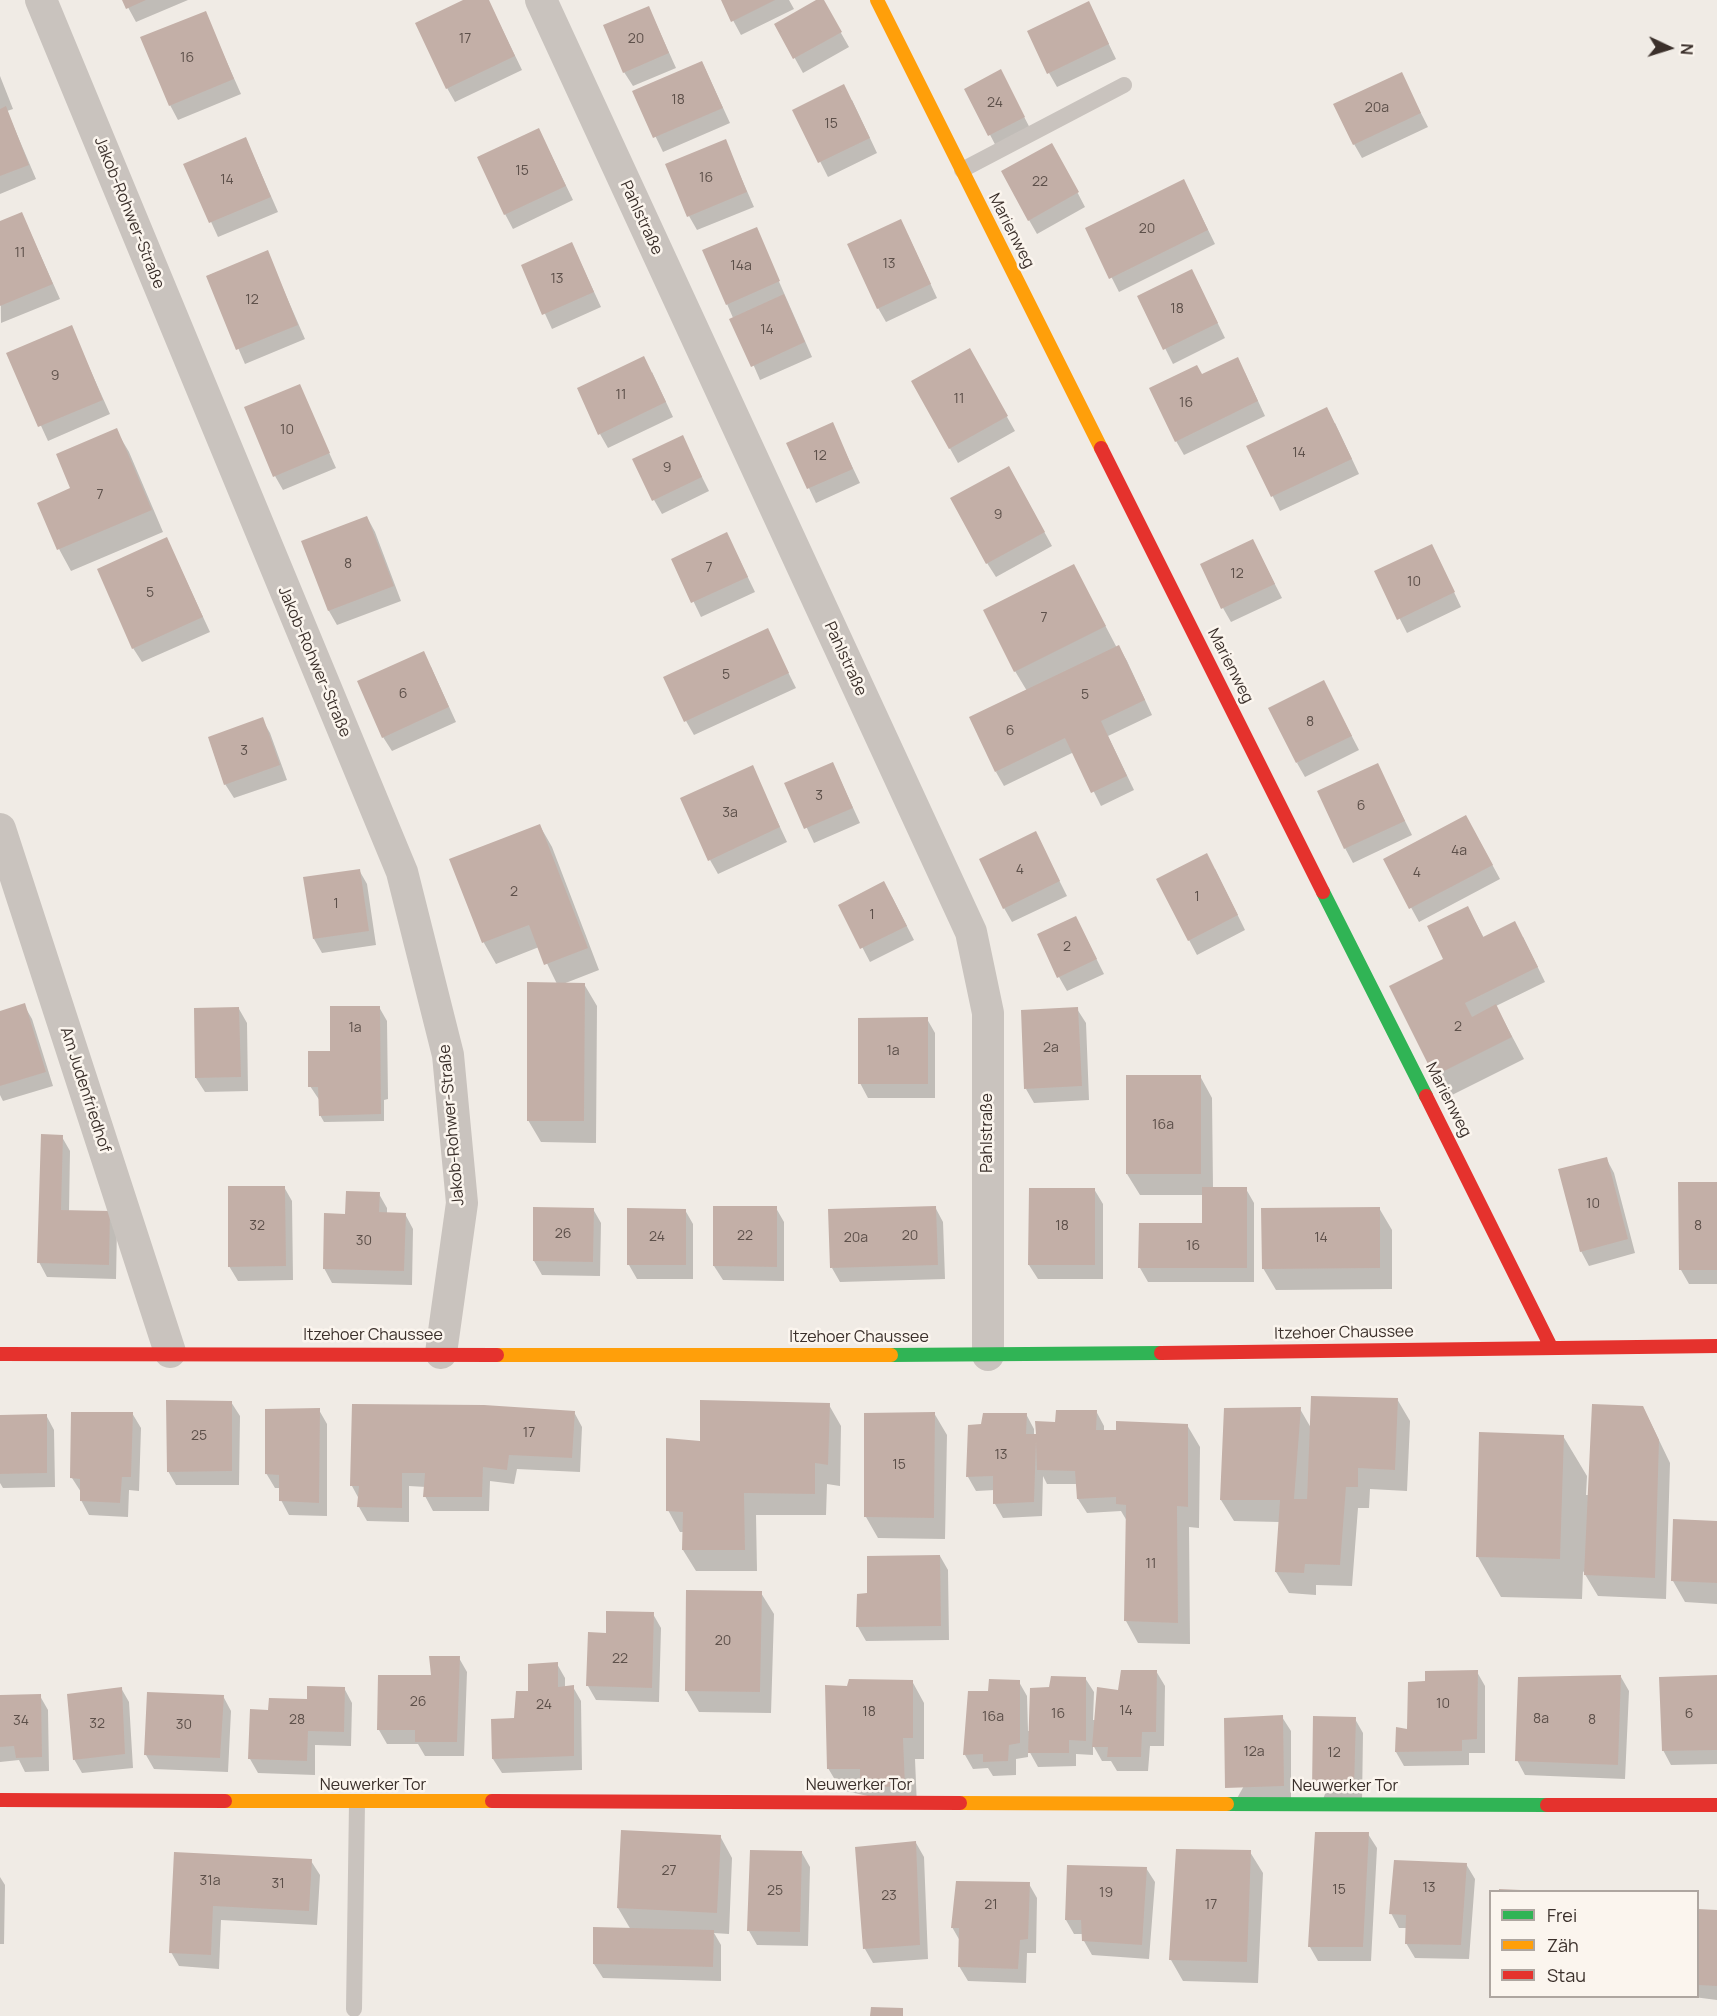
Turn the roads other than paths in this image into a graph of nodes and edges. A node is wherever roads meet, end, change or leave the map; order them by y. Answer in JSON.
{"nodes":[{"id":1,"x":41,"y":0,"type":"edge"},
{"id":2,"x":541,"y":0,"type":"edge"},
{"id":3,"x":877,"y":0,"type":"edge"},
{"id":4,"x":1124,"y":85,"type":"dead end"},
{"id":5,"x":962,"y":170,"type":"junction"},
{"id":6,"x":0,"y":829,"type":"edge"},
{"id":7,"x":1717,"y":1346,"type":"edge"},
{"id":8,"x":1551,"y":1347,"type":"junction"},
{"id":9,"x":170,"y":1352,"type":"junction"},
{"id":10,"x":441,"y":1353,"type":"junction"},
{"id":11,"x":0,"y":1354,"type":"edge"},
{"id":12,"x":988,"y":1355,"type":"junction"},
{"id":13,"x":0,"y":1800,"type":"edge"},
{"id":14,"x":357,"y":1803,"type":"junction"},
{"id":15,"x":1717,"y":1805,"type":"edge"},
{"id":16,"x":354,"y":2009,"type":"dead end"}],
"edges":[{"from":1,"to":10,"type":"street","name":"Jakob-Rohwer-Straße"},
{"from":2,"to":12,"type":"street","name":"Pahlstraße"},
{"from":3,"to":5,"type":"street","name":"Marienweg"},
{"from":4,"to":5,"type":"lane"},
{"from":5,"to":8,"type":"street","name":"Marienweg"},
{"from":6,"to":9,"type":"street","name":"Am Judenfriedhof"},
{"from":7,"to":8,"type":"street","name":"Itzehoer Chaussee"},
{"from":8,"to":12,"type":"street","name":"Itzehoer Chaussee"},
{"from":9,"to":10,"type":"street","name":"Itzehoer Chaussee"},
{"from":9,"to":11,"type":"street","name":"Itzehoer Chaussee"},
{"from":10,"to":12,"type":"street","name":"Itzehoer Chaussee"},
{"from":13,"to":14,"type":"street","name":"Neuwerker Tor"},
{"from":14,"to":15,"type":"street","name":"Neuwerker Tor"},
{"from":14,"to":16,"type":"lane"}]}
